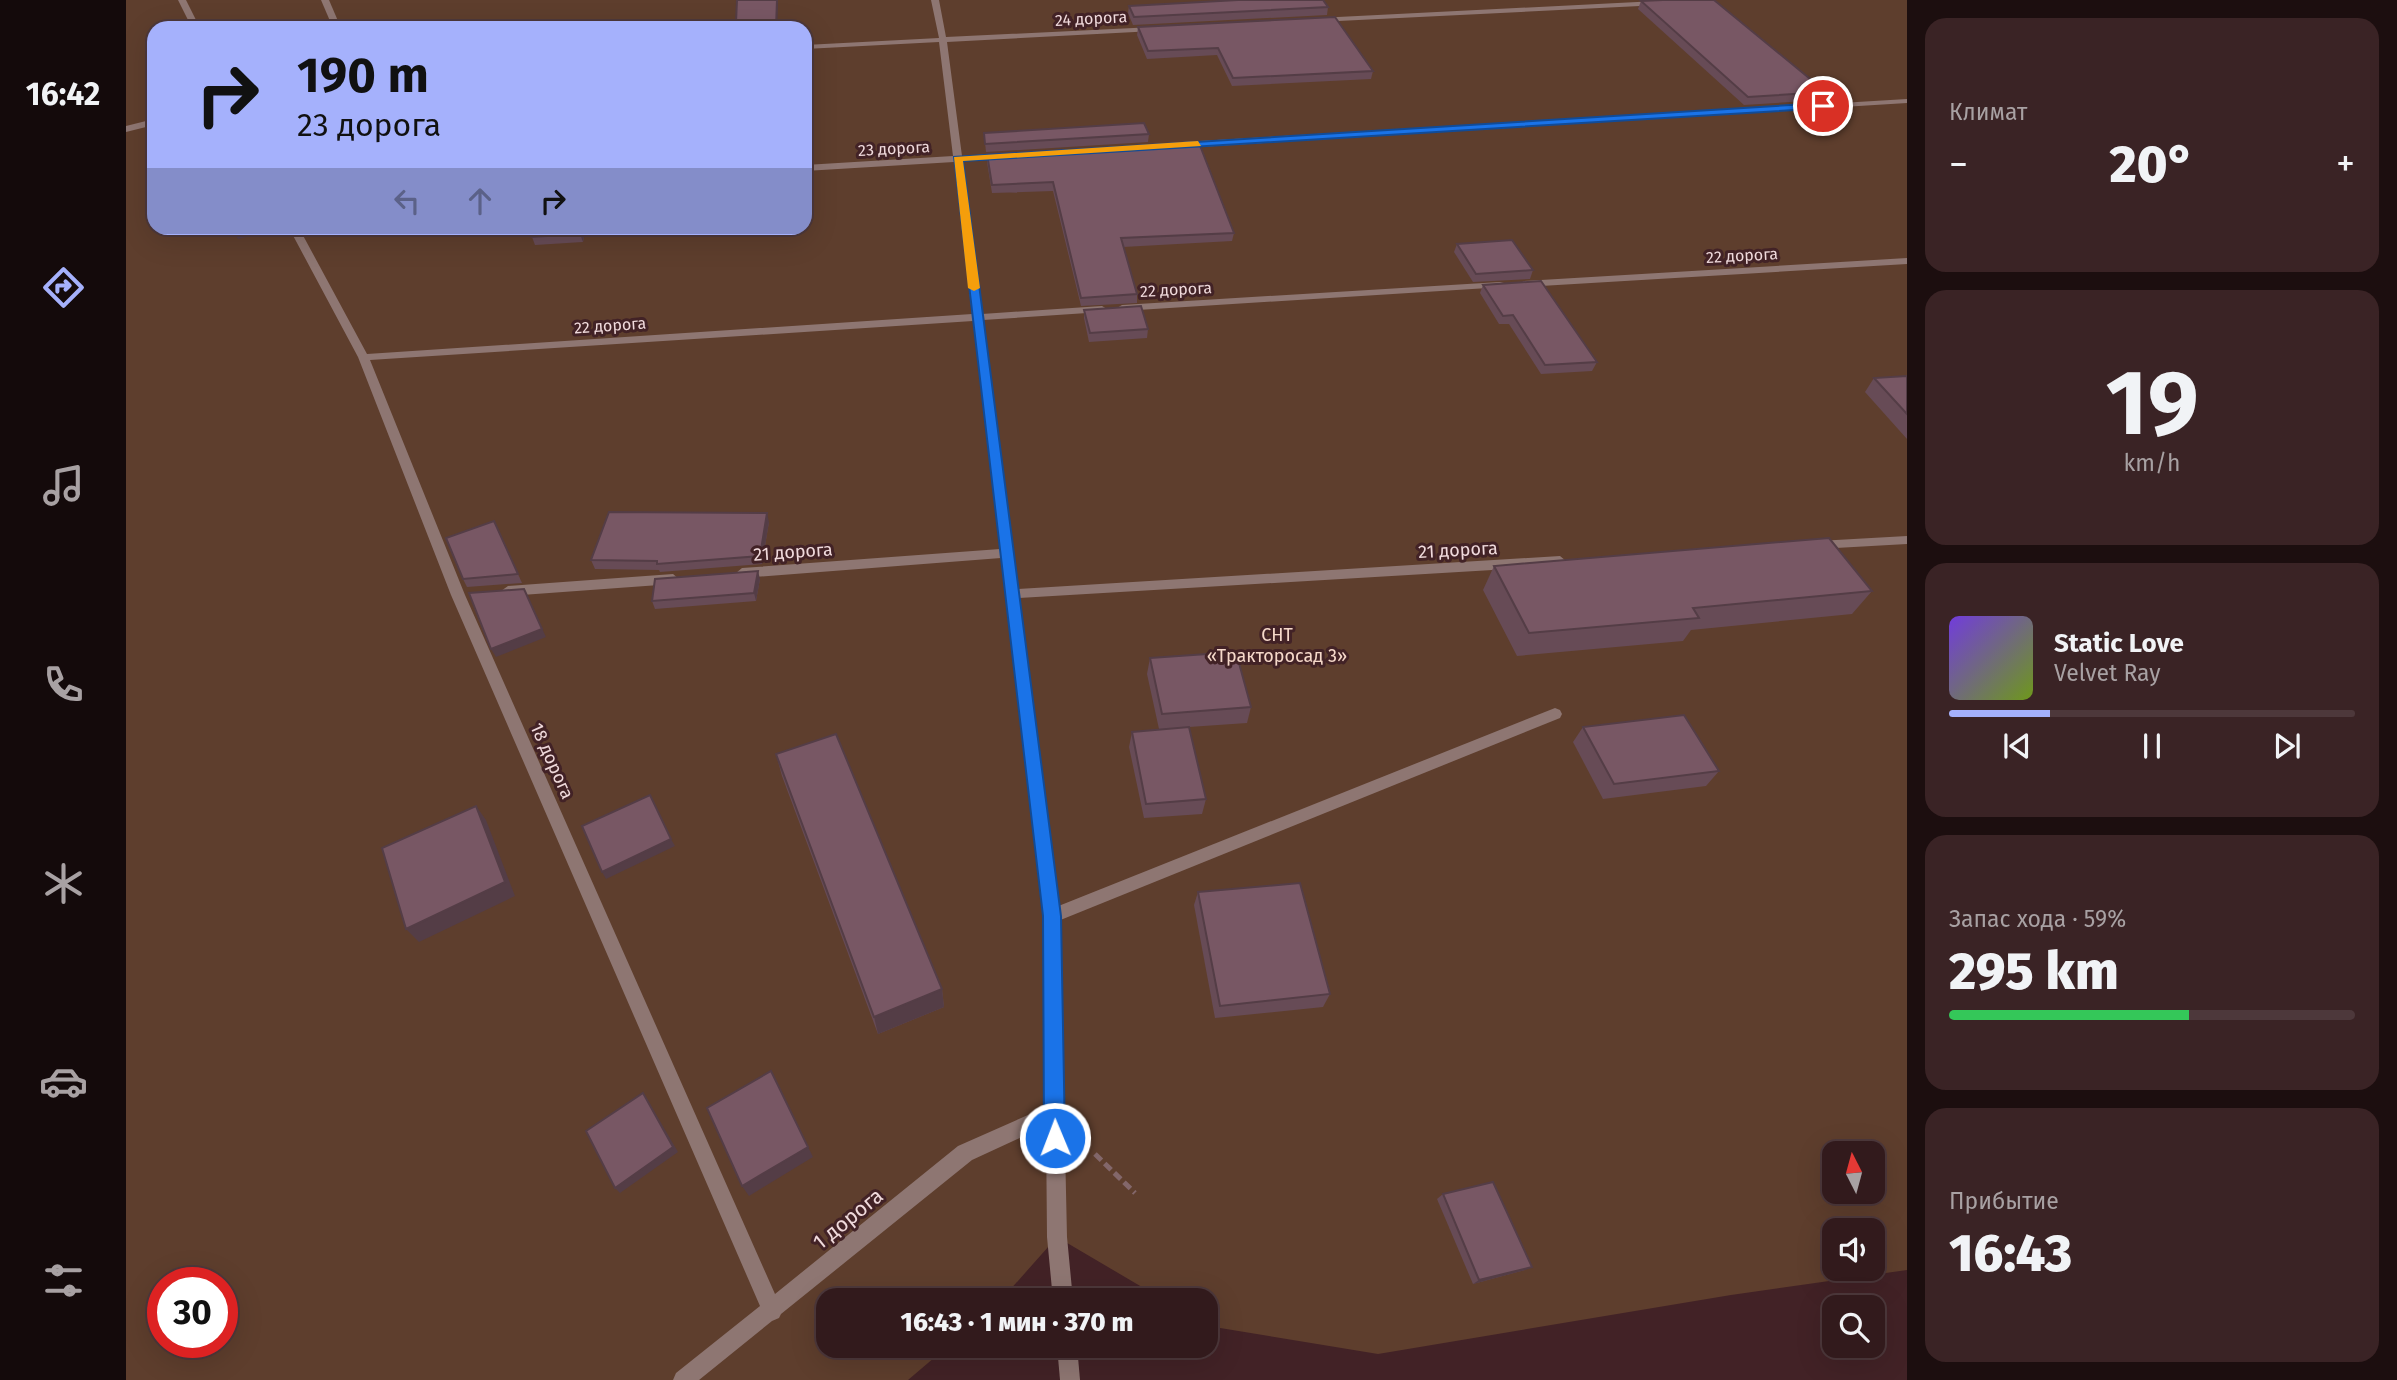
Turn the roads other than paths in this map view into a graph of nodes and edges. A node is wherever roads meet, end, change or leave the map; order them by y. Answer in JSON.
{"nodes":[{"id":1,"x":182,"y":0,"type":"edge"},
{"id":2,"x":325,"y":0,"type":"edge"},
{"id":3,"x":935,"y":0,"type":"edge"},
{"id":4,"x":1673,"y":2,"type":"edge"},
{"id":5,"x":192,"y":21,"type":"edge"},
{"id":6,"x":334,"y":21,"type":"edge"},
{"id":7,"x":1301,"y":21,"type":"edge"},
{"id":8,"x":1163,"y":28,"type":"edge"},
{"id":9,"x":943,"y":40,"type":"junction"},
{"id":10,"x":812,"y":47,"type":"edge"},
{"id":11,"x":1907,"y":101,"type":"edge"},
{"id":12,"x":147,"y":124,"type":"edge"},
{"id":13,"x":126,"y":129,"type":"edge"},
{"id":14,"x":1167,"y":146,"type":"edge"},
{"id":15,"x":1014,"y":155,"type":"edge"},
{"id":16,"x":958,"y":159,"type":"junction"},
{"id":17,"x":812,"y":168,"type":"edge"},
{"id":18,"x":298,"y":235,"type":"edge"},
{"id":19,"x":1907,"y":261,"type":"edge"},
{"id":20,"x":978,"y":316,"type":"junction"},
{"id":21,"x":363,"y":357,"type":"junction"},
{"id":22,"x":1907,"y":540,"type":"edge"},
{"id":23,"x":1797,"y":547,"type":"edge"},
{"id":24,"x":1006,"y":553,"type":"junction"},
{"id":25,"x":1577,"y":560,"type":"edge"},
{"id":26,"x":732,"y":574,"type":"edge"},
{"id":27,"x":691,"y":577,"type":"edge"},
{"id":28,"x":499,"y":592,"type":"edge"},
{"id":29,"x":1012,"y":594,"type":"junction"},
{"id":30,"x":1555,"y":714,"type":"dead end"},
{"id":31,"x":1052,"y":916,"type":"junction"},
{"id":32,"x":1055,"y":1113,"type":"junction"},
{"id":33,"x":1062,"y":1288,"type":"edge"},
{"id":34,"x":772,"y":1311,"type":"junction"},
{"id":35,"x":1068,"y":1358,"type":"edge"},
{"id":36,"x":683,"y":1380,"type":"edge"},
{"id":37,"x":1070,"y":1380,"type":"edge"}],
"edges":[{"from":1,"to":5,"type":"street"},
{"from":2,"to":6,"type":"street"},
{"from":3,"to":9,"type":"street"},
{"from":4,"to":7,"type":"street"},
{"from":8,"to":9,"type":"street","name":"24 дорога"},
{"from":9,"to":10,"type":"street","name":"24 дорога"},
{"from":9,"to":16,"type":"street"},
{"from":11,"to":14,"type":"street"},
{"from":12,"to":13,"type":"street"},
{"from":15,"to":16,"type":"street","name":"23 дорога"},
{"from":16,"to":17,"type":"street","name":"23 дорога"},
{"from":16,"to":20,"type":"street"},
{"from":18,"to":21,"type":"street","name":"18 дорога"},
{"from":19,"to":20,"type":"street","name":"22 дорога"},
{"from":20,"to":21,"type":"street","name":"22 дорога"},
{"from":20,"to":24,"type":"street"},
{"from":21,"to":34,"type":"street","name":"18 дорога"},
{"from":22,"to":23,"type":"street"},
{"from":24,"to":26,"type":"street","name":"21 дорога"},
{"from":24,"to":29,"type":"street"},
{"from":25,"to":29,"type":"street","name":"21 дорога"},
{"from":27,"to":28,"type":"street"},
{"from":29,"to":31,"type":"street"},
{"from":30,"to":31,"type":"street"},
{"from":31,"to":32,"type":"street"},
{"from":32,"to":33,"type":"street"},
{"from":32,"to":34,"type":"street","name":"1 дорога"},
{"from":34,"to":36,"type":"street","name":"1 дорога"},
{"from":35,"to":37,"type":"street"}]}
